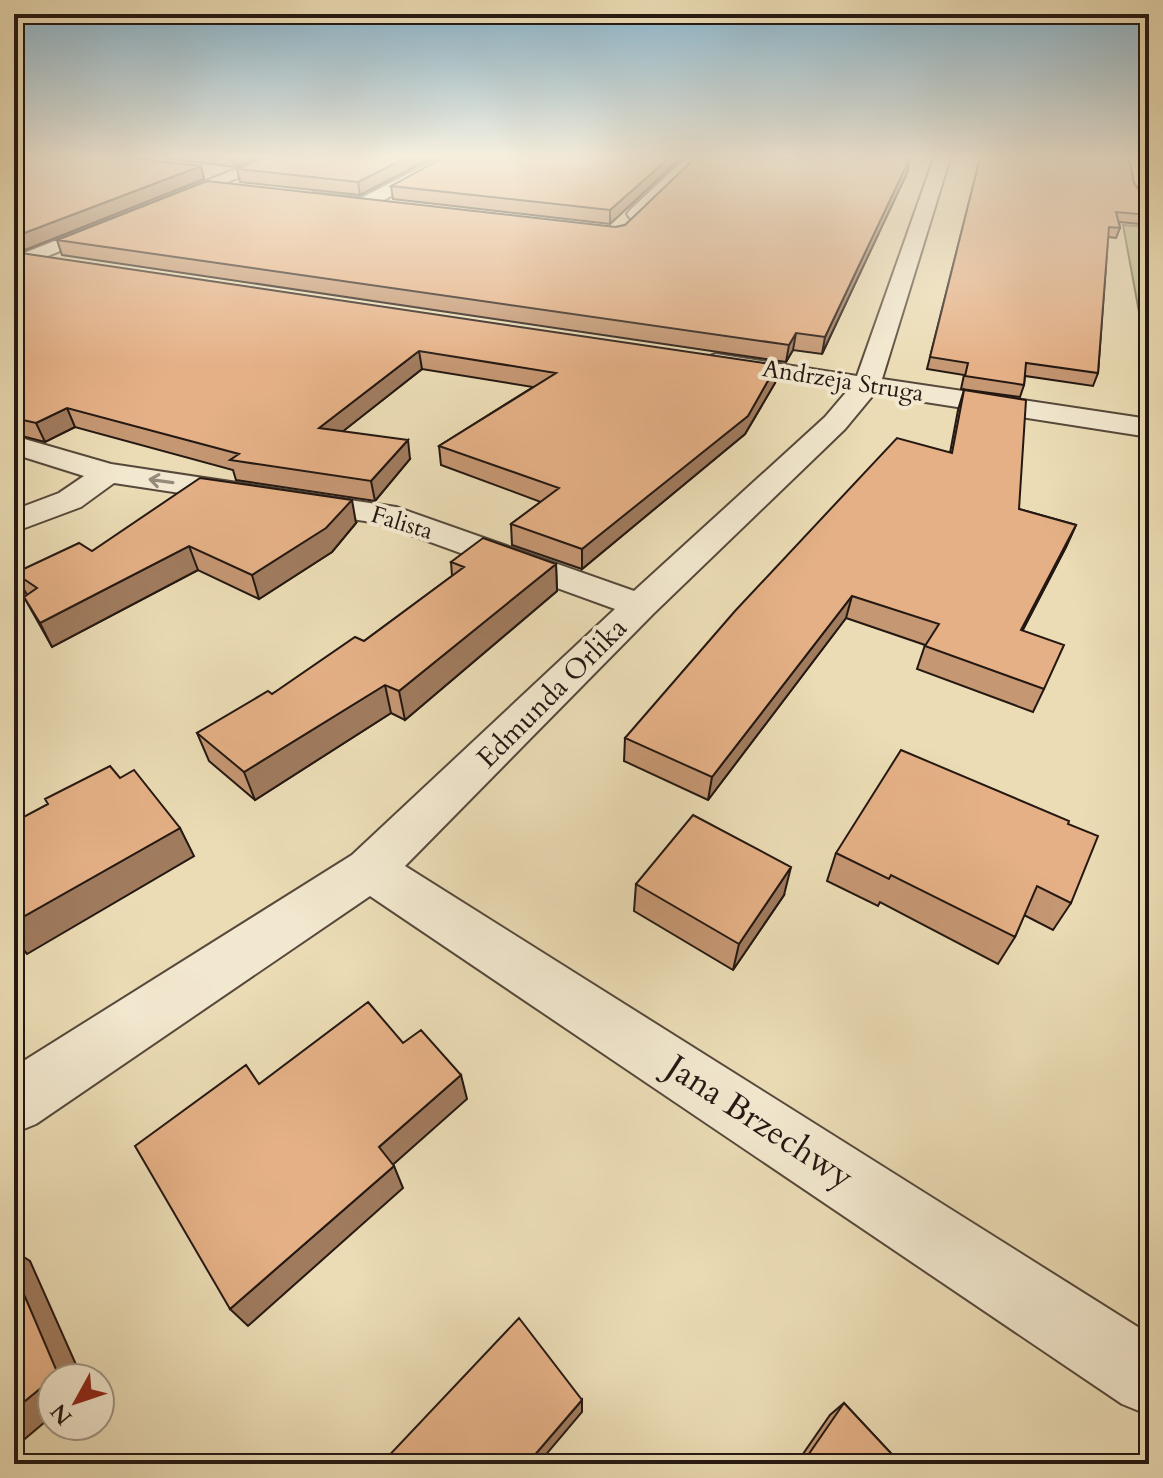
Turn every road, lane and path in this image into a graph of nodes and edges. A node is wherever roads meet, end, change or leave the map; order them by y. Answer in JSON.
{"nodes":[{"id":1,"x":103,"y":227,"type":"edge"},
{"id":2,"x":915,"y":227,"type":"edge"},
{"id":3,"x":19,"y":260,"type":"edge"},
{"id":4,"x":67,"y":265,"type":"edge"},
{"id":5,"x":693,"y":359,"type":"edge"},
{"id":6,"x":867,"y":385,"type":"junction"},
{"id":7,"x":1149,"y":428,"type":"edge"},
{"id":8,"x":14,"y":445,"type":"edge"},
{"id":9,"x":108,"y":473,"type":"junction"},
{"id":10,"x":14,"y":522,"type":"edge"},
{"id":11,"x":640,"y":606,"type":"junction"},
{"id":12,"x":370,"y":869,"type":"junction"},
{"id":13,"x":14,"y":1102,"type":"edge"},
{"id":14,"x":1149,"y":1377,"type":"edge"}],
"edges":[{"from":1,"to":3,"type":"street"},
{"from":2,"to":6,"type":"street","name":"Edmunda Orlika"},
{"from":3,"to":4,"type":"street"},
{"from":5,"to":6,"type":"street","name":"Andrzeja Struga"},
{"from":6,"to":7,"type":"street","name":"Andrzeja Struga"},
{"from":6,"to":11,"type":"street","name":"Edmunda Orlika"},
{"from":8,"to":9,"type":"street","name":"Falista"},
{"from":9,"to":10,"type":"street"},
{"from":11,"to":9,"type":"street","name":"Falista","one_way":true},
{"from":11,"to":12,"type":"street","name":"Edmunda Orlika"},
{"from":12,"to":13,"type":"street","name":"Edmunda Orlika"},
{"from":12,"to":14,"type":"street","name":"Jana Brzechwy"}]}
